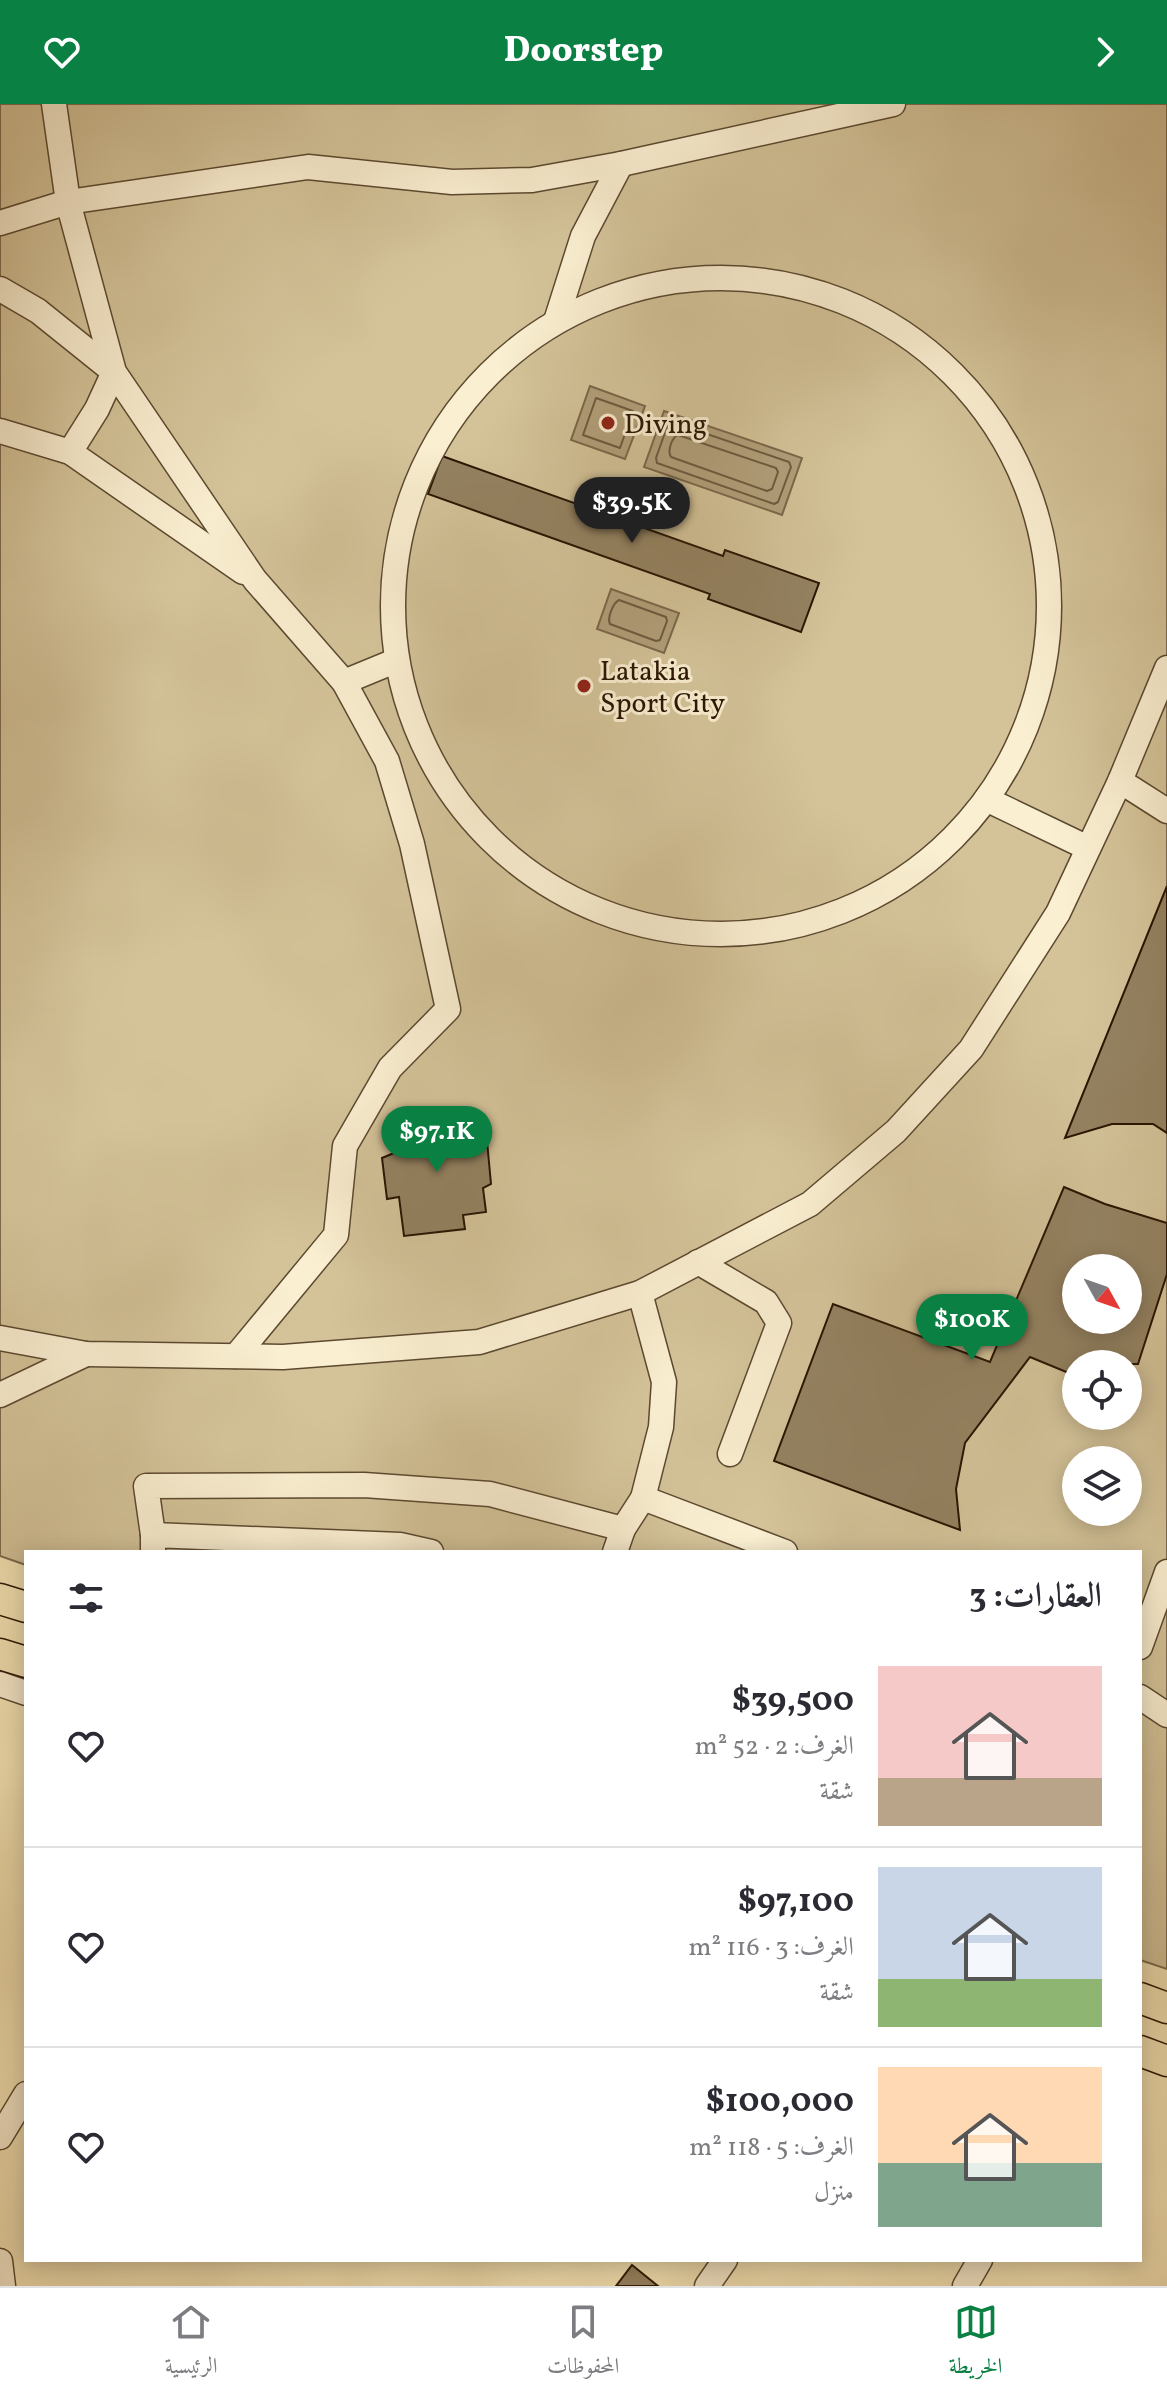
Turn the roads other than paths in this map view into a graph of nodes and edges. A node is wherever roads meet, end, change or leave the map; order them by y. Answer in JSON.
{"nodes":[{"id":1,"x":54,"y":104,"type":"edge"},
{"id":2,"x":893,"y":104,"type":"edge"},
{"id":3,"x":621,"y":164,"type":"junction"},
{"id":4,"x":68,"y":202,"type":"junction"},
{"id":5,"x":0,"y":223,"type":"edge"},
{"id":6,"x":0,"y":289,"type":"edge"},
{"id":7,"x":556,"y":321,"type":"junction"},
{"id":8,"x":114,"y":372,"type":"junction"},
{"id":9,"x":0,"y":431,"type":"edge"},
{"id":10,"x":70,"y":452,"type":"junction"},
{"id":11,"x":255,"y":580,"type":"junction"},
{"id":12,"x":395,"y":661,"type":"junction"},
{"id":13,"x":1167,"y":668,"type":"edge"},
{"id":14,"x":344,"y":682,"type":"junction"},
{"id":15,"x":1162,"y":695,"type":"edge"},
{"id":16,"x":428,"y":759,"type":"junction"},
{"id":17,"x":391,"y":775,"type":"junction"},
{"id":18,"x":1120,"y":781,"type":"junction"},
{"id":19,"x":988,"y":800,"type":"junction"},
{"id":20,"x":1167,"y":811,"type":"edge"},
{"id":21,"x":1088,"y":848,"type":"junction"},
{"id":22,"x":698,"y":1262,"type":"junction"},
{"id":23,"x":640,"y":1293,"type":"junction"},
{"id":24,"x":0,"y":1338,"type":"edge"},
{"id":25,"x":86,"y":1354,"type":"junction"},
{"id":26,"x":236,"y":1356,"type":"junction"},
{"id":27,"x":0,"y":1395,"type":"edge"},
{"id":28,"x":730,"y":1454,"type":"dead end"},
{"id":29,"x":643,"y":1498,"type":"junction"},
{"id":30,"x":623,"y":1529,"type":"junction"},
{"id":31,"x":153,"y":1544,"type":"edge"},
{"id":32,"x":422,"y":1550,"type":"edge"},
{"id":33,"x":616,"y":1550,"type":"edge"},
{"id":34,"x":780,"y":1550,"type":"edge"},
{"id":35,"x":1167,"y":1572,"type":"edge"},
{"id":36,"x":0,"y":1599,"type":"edge"},
{"id":37,"x":24,"y":1606,"type":"edge"},
{"id":38,"x":1142,"y":1641,"type":"edge"},
{"id":39,"x":0,"y":1654,"type":"edge"},
{"id":40,"x":24,"y":1661,"type":"edge"},
{"id":41,"x":0,"y":1684,"type":"edge"},
{"id":42,"x":24,"y":1692,"type":"edge"},
{"id":43,"x":1142,"y":1699,"type":"edge"},
{"id":44,"x":1167,"y":1715,"type":"edge"},
{"id":45,"x":1167,"y":1995,"type":"edge"},
{"id":46,"x":1142,"y":1998,"type":"edge"},
{"id":47,"x":1142,"y":1999,"type":"edge"},
{"id":48,"x":1167,"y":2008,"type":"edge"},
{"id":49,"x":1142,"y":2052,"type":"edge"},
{"id":50,"x":1167,"y":2061,"type":"edge"},
{"id":51,"x":24,"y":2097,"type":"edge"},
{"id":52,"x":0,"y":2137,"type":"edge"},
{"id":53,"x":0,"y":2261,"type":"edge"},
{"id":54,"x":724,"y":2262,"type":"edge"},
{"id":55,"x":979,"y":2262,"type":"edge"},
{"id":56,"x":3,"y":2286,"type":"edge"},
{"id":57,"x":707,"y":2286,"type":"edge"},
{"id":58,"x":965,"y":2286,"type":"edge"}],
"edges":[{"from":1,"to":4,"type":"street"},
{"from":2,"to":3,"type":"street"},
{"from":3,"to":4,"type":"street"},
{"from":3,"to":7,"type":"street"},
{"from":4,"to":5,"type":"street"},
{"from":4,"to":8,"type":"street"},
{"from":6,"to":8,"type":"street"},
{"from":7,"to":12,"type":"street"},
{"from":7,"to":19,"type":"street"},
{"from":8,"to":10,"type":"street"},
{"from":8,"to":11,"type":"street"},
{"from":9,"to":10,"type":"street"},
{"from":10,"to":11,"type":"street"},
{"from":11,"to":14,"type":"street"},
{"from":12,"to":14,"type":"street"},
{"from":12,"to":16,"type":"street"},
{"from":13,"to":15,"type":"street"},
{"from":14,"to":17,"type":"street"},
{"from":15,"to":18,"type":"street"},
{"from":16,"to":17,"type":"street"},
{"from":16,"to":19,"type":"street"},
{"from":17,"to":26,"type":"street"},
{"from":18,"to":20,"type":"street"},
{"from":18,"to":21,"type":"street"},
{"from":19,"to":21,"type":"street"},
{"from":21,"to":22,"type":"street"},
{"from":22,"to":23,"type":"street"},
{"from":22,"to":28,"type":"street"},
{"from":23,"to":26,"type":"street"},
{"from":23,"to":29,"type":"street"},
{"from":24,"to":25,"type":"street"},
{"from":25,"to":26,"type":"street"},
{"from":25,"to":27,"type":"street"},
{"from":29,"to":30,"type":"street"},
{"from":29,"to":34,"type":"street"},
{"from":30,"to":31,"type":"street"},
{"from":30,"to":33,"type":"street"},
{"from":31,"to":32,"type":"street"},
{"from":35,"to":38,"type":"street"},
{"from":36,"to":37,"type":"main road"},
{"from":39,"to":40,"type":"main road"},
{"from":41,"to":42,"type":"street"},
{"from":43,"to":44,"type":"street"},
{"from":45,"to":46,"type":"street"},
{"from":47,"to":48,"type":"main road"},
{"from":49,"to":50,"type":"main road"},
{"from":51,"to":52,"type":"street"},
{"from":53,"to":56,"type":"street"},
{"from":54,"to":57,"type":"street"},
{"from":55,"to":58,"type":"street"}]}
